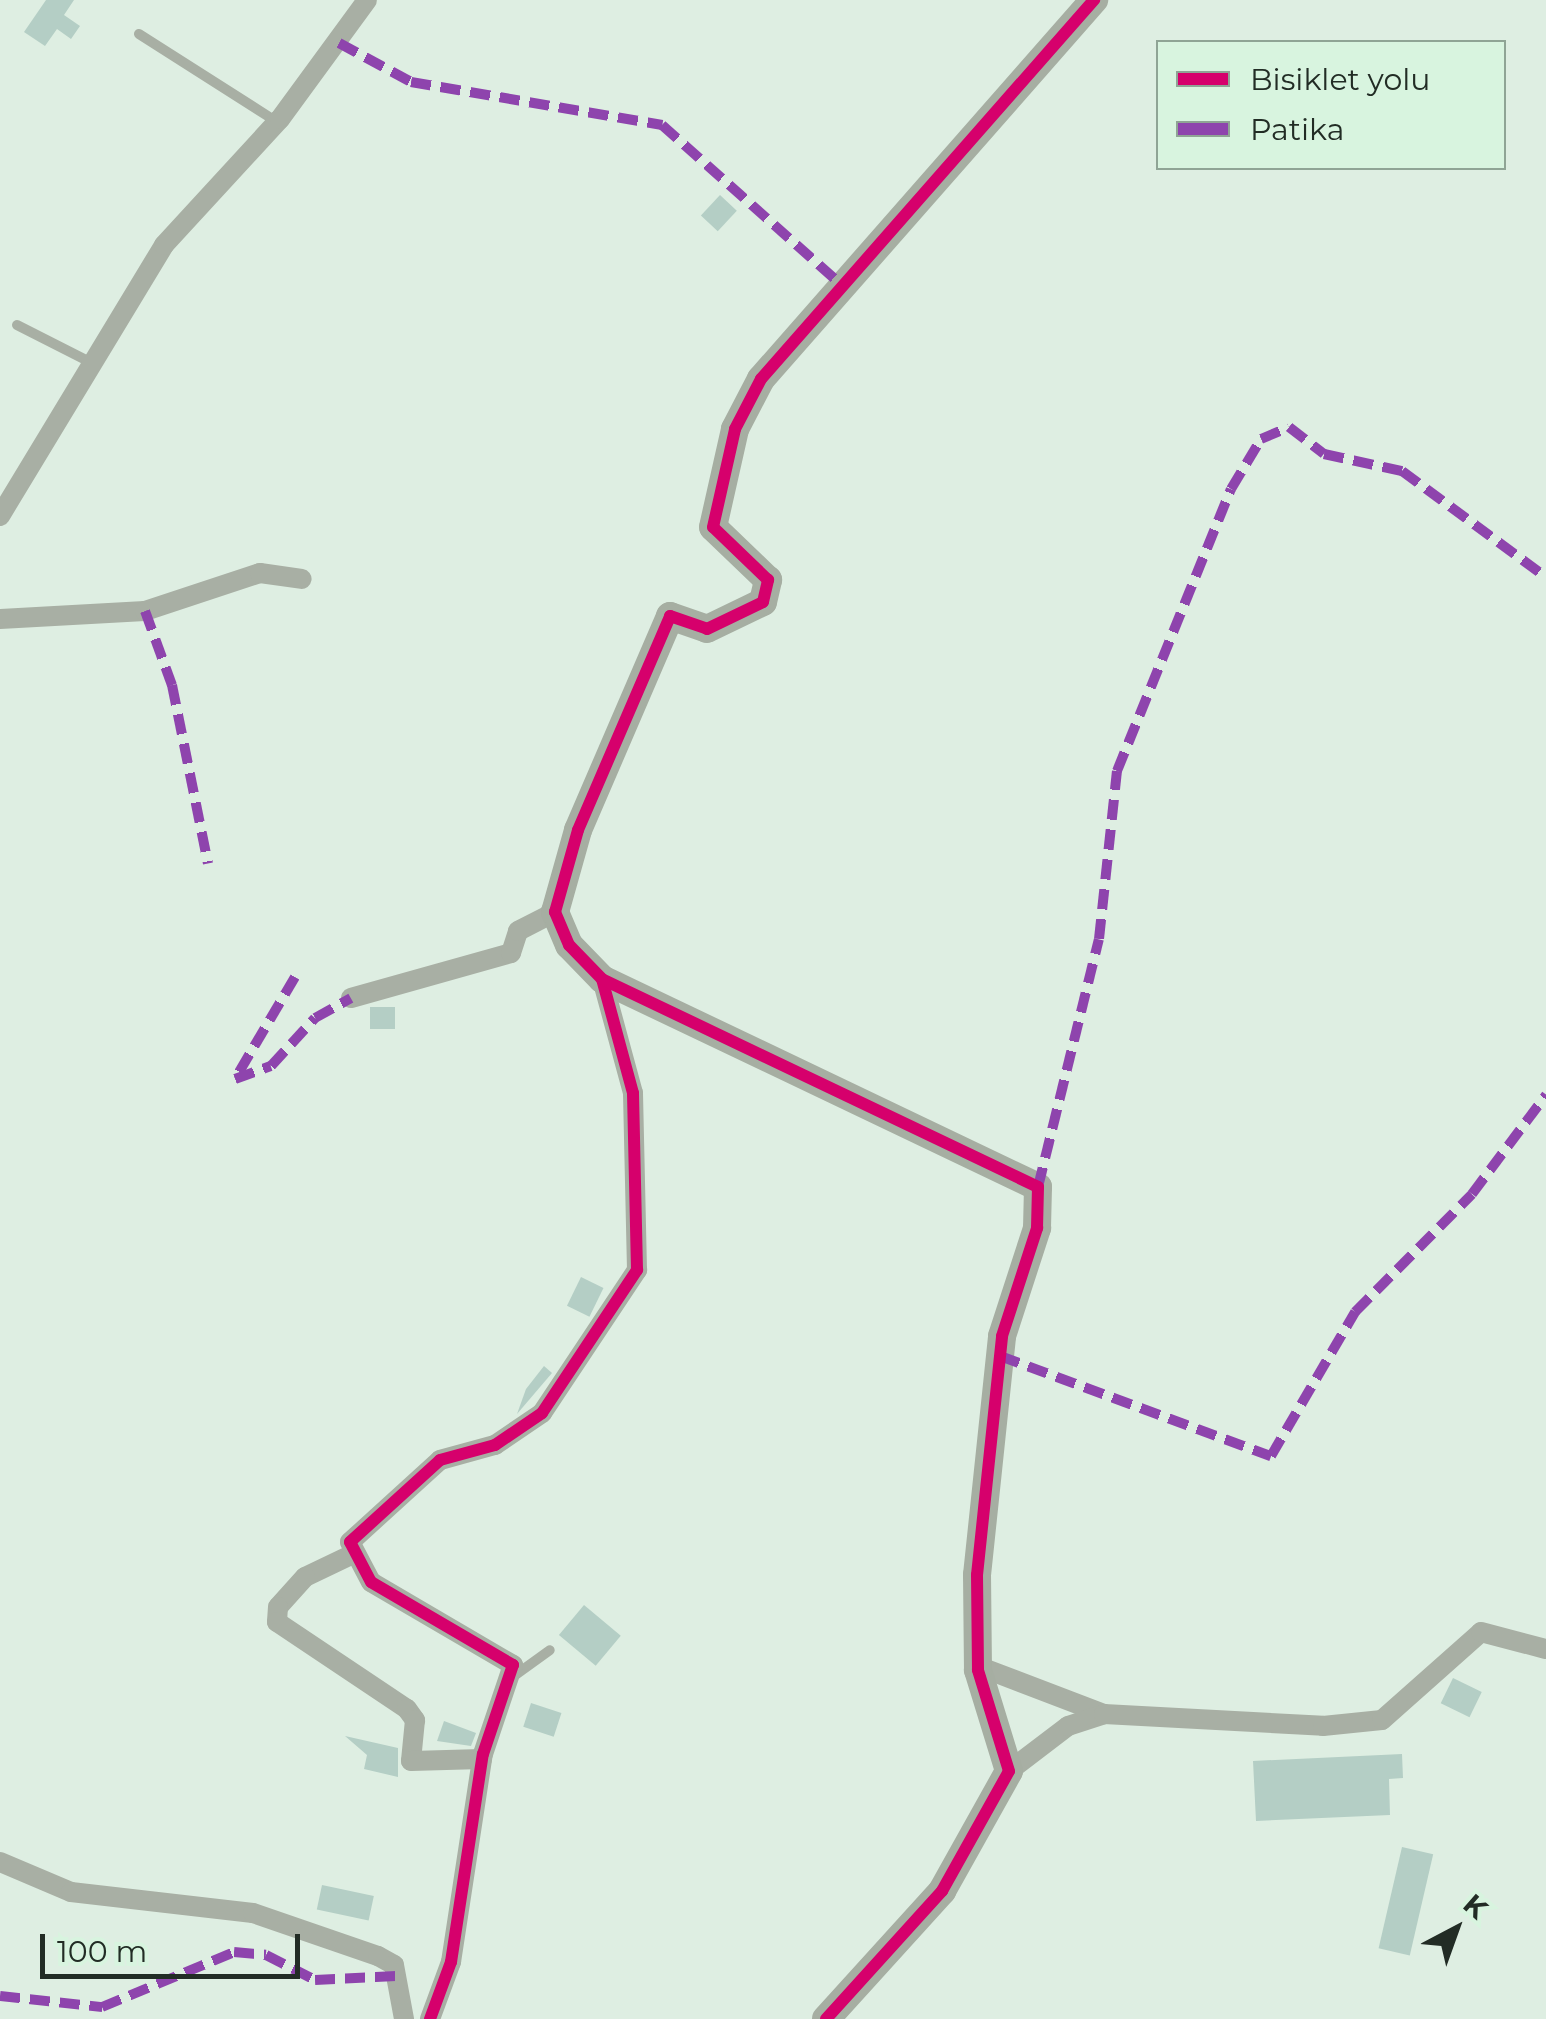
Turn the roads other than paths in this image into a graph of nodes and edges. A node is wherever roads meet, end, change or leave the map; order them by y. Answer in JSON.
{"nodes":[{"id":1,"x":367,"y":0,"type":"edge"},
{"id":2,"x":1094,"y":0,"type":"edge"},
{"id":3,"x":139,"y":34,"type":"dead end"},
{"id":4,"x":277,"y":122,"type":"junction"},
{"id":5,"x":17,"y":325,"type":"dead end"},
{"id":6,"x":92,"y":363,"type":"junction"},
{"id":7,"x":0,"y":516,"type":"edge"},
{"id":8,"x":302,"y":579,"type":"dead end"},
{"id":9,"x":0,"y":619,"type":"edge"},
{"id":10,"x":555,"y":912,"type":"junction"},
{"id":11,"x":602,"y":979,"type":"junction"},
{"id":12,"x":351,"y":998,"type":"dead end"},
{"id":13,"x":351,"y":1554,"type":"junction"},
{"id":14,"x":1546,"y":1649,"type":"edge"},
{"id":15,"x":550,"y":1650,"type":"dead end"},
{"id":16,"x":978,"y":1666,"type":"junction"},
{"id":17,"x":513,"y":1676,"type":"junction"},
{"id":18,"x":1104,"y":1714,"type":"junction"},
{"id":19,"x":482,"y":1759,"type":"junction"},
{"id":20,"x":1009,"y":1771,"type":"junction"},
{"id":21,"x":0,"y":1862,"type":"edge"},
{"id":22,"x":404,"y":2019,"type":"edge"},
{"id":23,"x":430,"y":2019,"type":"edge"},
{"id":24,"x":826,"y":2019,"type":"edge"}],
"edges":[{"from":1,"to":4,"type":"street"},
{"from":2,"to":10,"type":"street"},
{"from":3,"to":4,"type":"lane"},
{"from":4,"to":6,"type":"street"},
{"from":5,"to":6,"type":"lane"},
{"from":6,"to":7,"type":"street"},
{"from":8,"to":9,"type":"street"},
{"from":10,"to":11,"type":"street"},
{"from":10,"to":12,"type":"street"},
{"from":11,"to":13,"type":"street"},
{"from":11,"to":16,"type":"street"},
{"from":13,"to":17,"type":"street"},
{"from":13,"to":19,"type":"street"},
{"from":14,"to":18,"type":"street"},
{"from":15,"to":17,"type":"lane"},
{"from":16,"to":18,"type":"street"},
{"from":16,"to":20,"type":"street"},
{"from":17,"to":19,"type":"street"},
{"from":18,"to":20,"type":"street"},
{"from":19,"to":23,"type":"street"},
{"from":20,"to":24,"type":"street"},
{"from":21,"to":22,"type":"street"}]}
